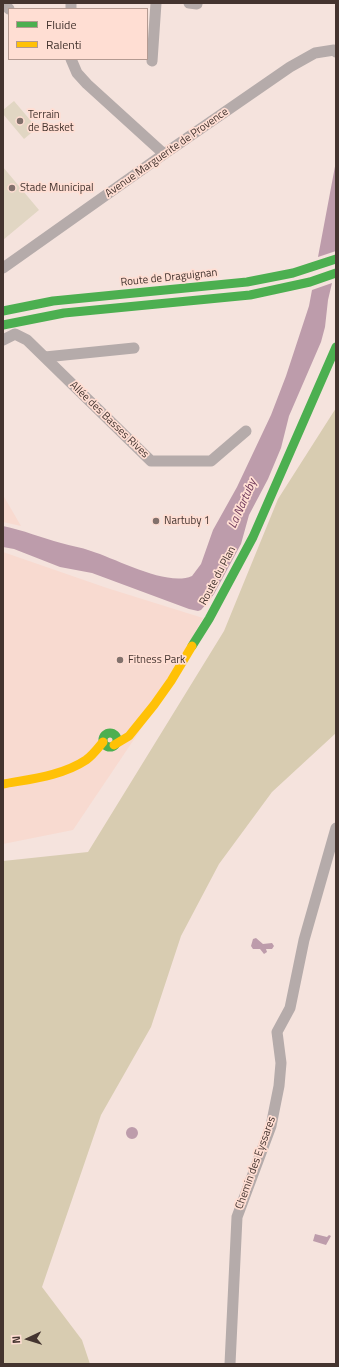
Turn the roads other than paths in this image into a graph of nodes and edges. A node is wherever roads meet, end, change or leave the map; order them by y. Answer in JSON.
{"nodes":[{"id":1,"x":156,"y":3,"type":"edge"},
{"id":2,"x":189,"y":3,"type":"edge"},
{"id":3,"x":197,"y":3,"type":"edge"},
{"id":4,"x":335,"y":49,"type":"edge"},
{"id":5,"x":71,"y":60,"type":"edge"},
{"id":6,"x":152,"y":61,"type":"dead end"},
{"id":7,"x":164,"y":154,"type":"junction"},
{"id":8,"x":336,"y":259,"type":"edge"},
{"id":9,"x":3,"y":268,"type":"edge"},
{"id":10,"x":335,"y":274,"type":"edge"},
{"id":11,"x":3,"y":311,"type":"edge"},
{"id":12,"x":3,"y":325,"type":"edge"},
{"id":13,"x":3,"y":340,"type":"edge"},
{"id":14,"x":336,"y":347,"type":"edge"},
{"id":15,"x":134,"y":348,"type":"dead end"},
{"id":16,"x":45,"y":357,"type":"junction"},
{"id":17,"x":246,"y":430,"type":"dead end"},
{"id":18,"x":142,"y":720,"type":"junction"},
{"id":19,"x":114,"y":733,"type":"junction"},
{"id":20,"x":103,"y":742,"type":"junction"},
{"id":21,"x":114,"y":746,"type":"junction"},
{"id":22,"x":86,"y":760,"type":"junction"},
{"id":23,"x":3,"y":784,"type":"edge"},
{"id":24,"x":336,"y":828,"type":"edge"},
{"id":25,"x":230,"y":1364,"type":"edge"}],
"edges":[{"from":1,"to":6,"type":"street"},
{"from":2,"to":3,"type":"street"},
{"from":4,"to":7,"type":"street","name":"Avenue Marguerite de Provence"},
{"from":5,"to":7,"type":"street"},
{"from":7,"to":9,"type":"street","name":"Avenue Marguerite de Provence"},
{"from":8,"to":11,"type":"street","name":"Route de Draguignan"},
{"from":10,"to":12,"type":"street"},
{"from":13,"to":16,"type":"street","name":"Allée des Basses Rives"},
{"from":14,"to":18,"type":"street","name":"Route du Plan"},
{"from":15,"to":16,"type":"street"},
{"from":16,"to":17,"type":"street","name":"Allée des Basses Rives"},
{"from":18,"to":19,"type":"street","name":"Route du Plan"},
{"from":18,"to":21,"type":"street","name":"Route du Plan"},
{"from":19,"to":20,"type":"street"},
{"from":19,"to":21,"type":"street"},
{"from":20,"to":21,"type":"street"},
{"from":20,"to":22,"type":"street","name":"Route du Plan"},
{"from":21,"to":22,"type":"street","name":"Route du Plan"},
{"from":22,"to":23,"type":"street","name":"Route du Plan"},
{"from":24,"to":25,"type":"street","name":"Chemin des Eyssares"}]}
